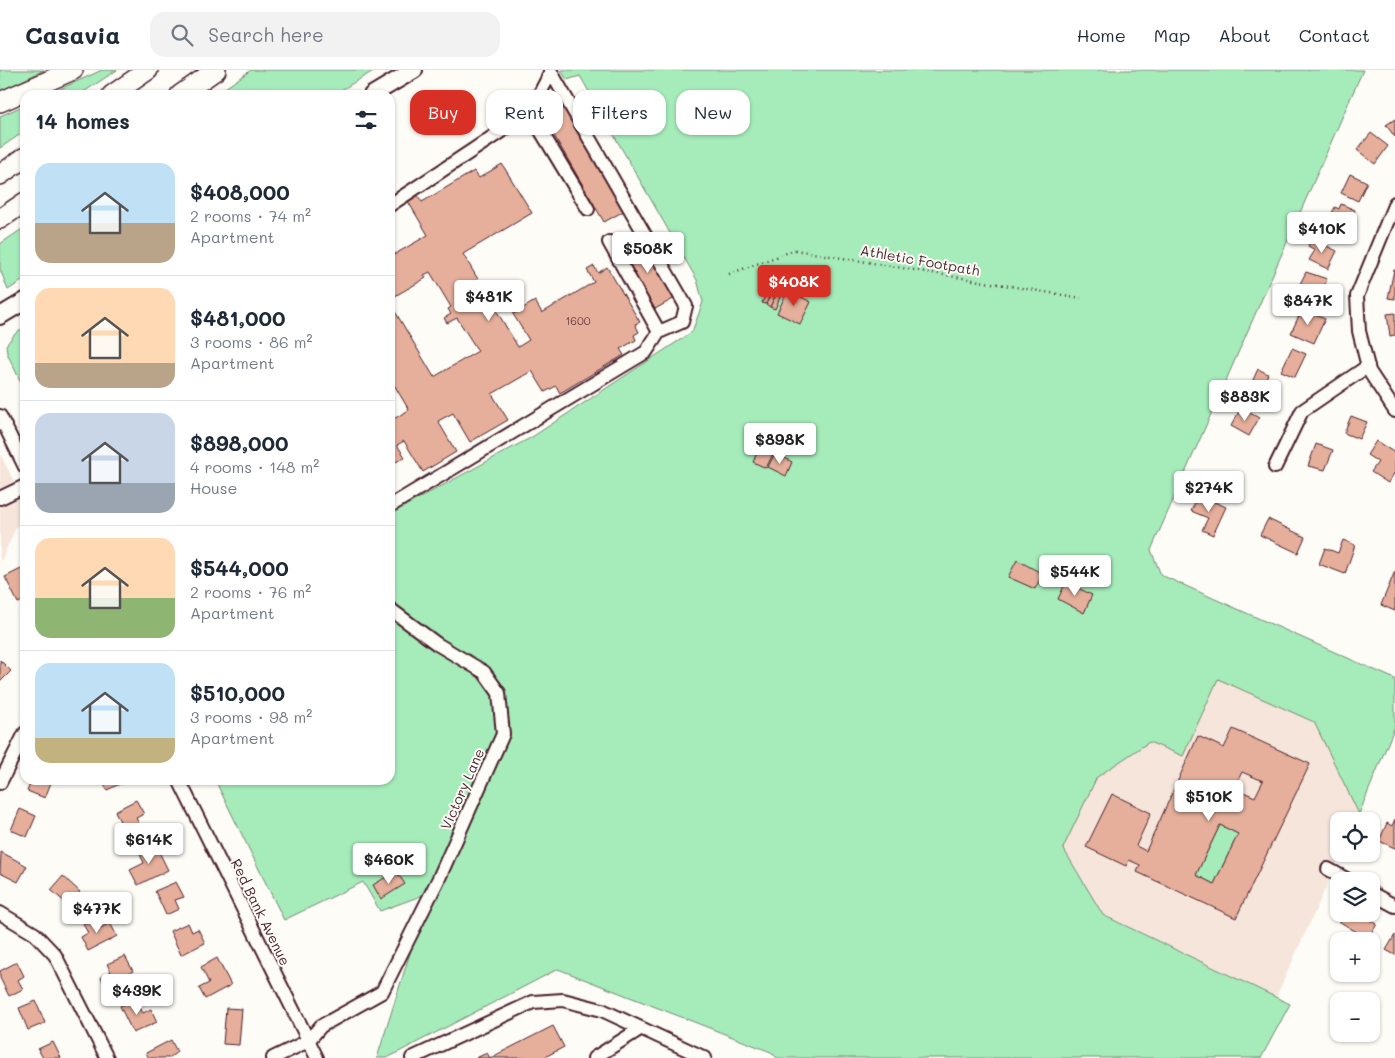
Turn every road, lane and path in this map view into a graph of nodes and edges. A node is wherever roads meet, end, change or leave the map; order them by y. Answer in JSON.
{"nodes":[{"id":1,"x":73,"y":70,"type":"edge"},
{"id":2,"x":148,"y":70,"type":"edge"},
{"id":3,"x":216,"y":70,"type":"edge"},
{"id":4,"x":414,"y":70,"type":"edge"},
{"id":5,"x":551,"y":71,"type":"edge"},
{"id":6,"x":27,"y":90,"type":"edge"},
{"id":7,"x":119,"y":90,"type":"edge"},
{"id":8,"x":187,"y":90,"type":"edge"},
{"id":9,"x":380,"y":90,"type":"edge"},
{"id":10,"x":542,"y":90,"type":"edge"},
{"id":11,"x":20,"y":93,"type":"edge"},
{"id":12,"x":0,"y":102,"type":"edge"},
{"id":13,"x":495,"y":135,"type":"edge"},
{"id":14,"x":543,"y":135,"type":"edge"},
{"id":15,"x":20,"y":161,"type":"edge"},
{"id":16,"x":0,"y":175,"type":"edge"},
{"id":17,"x":395,"y":199,"type":"edge"},
{"id":18,"x":1395,"y":204,"type":"edge"},
{"id":19,"x":20,"y":205,"type":"edge"},
{"id":20,"x":588,"y":209,"type":"dead end"},
{"id":21,"x":0,"y":219,"type":"edge"},
{"id":22,"x":609,"y":242,"type":"dead end"},
{"id":23,"x":729,"y":274,"type":"dead end"},
{"id":24,"x":1082,"y":298,"type":"dead end"},
{"id":25,"x":20,"y":304,"type":"edge"},
{"id":26,"x":0,"y":316,"type":"edge"},
{"id":27,"x":659,"y":332,"type":"junction"},
{"id":28,"x":1368,"y":366,"type":"junction"},
{"id":29,"x":1395,"y":411,"type":"edge"},
{"id":30,"x":1,"y":421,"type":"edge"},
{"id":31,"x":20,"y":457,"type":"edge"},
{"id":32,"x":1275,"y":468,"type":"dead end"},
{"id":33,"x":20,"y":488,"type":"edge"},
{"id":34,"x":0,"y":498,"type":"edge"},
{"id":35,"x":395,"y":503,"type":"edge"},
{"id":36,"x":395,"y":613,"type":"edge"},
{"id":37,"x":20,"y":743,"type":"edge"},
{"id":38,"x":0,"y":783,"type":"edge"},
{"id":39,"x":181,"y":785,"type":"edge"},
{"id":40,"x":1328,"y":869,"type":"dead end"},
{"id":41,"x":1334,"y":872,"type":"edge"},
{"id":42,"x":1380,"y":898,"type":"edge"},
{"id":43,"x":1395,"y":906,"type":"edge"},
{"id":44,"x":0,"y":912,"type":"edge"},
{"id":45,"x":640,"y":1029,"type":"junction"},
{"id":46,"x":308,"y":1041,"type":"junction"},
{"id":47,"x":107,"y":1058,"type":"edge"},
{"id":48,"x":272,"y":1058,"type":"edge"},
{"id":49,"x":317,"y":1058,"type":"edge"},
{"id":50,"x":412,"y":1058,"type":"edge"},
{"id":51,"x":594,"y":1058,"type":"edge"},
{"id":52,"x":705,"y":1058,"type":"edge"}],
"edges":[{"from":1,"to":6,"type":"highway"},
{"from":2,"to":7,"type":"highway"},
{"from":3,"to":8,"type":"highway"},
{"from":4,"to":9,"type":"main road"},
{"from":5,"to":10,"type":"street"},
{"from":5,"to":27,"type":"street"},
{"from":11,"to":12,"type":"highway"},
{"from":13,"to":17,"type":"street"},
{"from":14,"to":20,"type":"street"},
{"from":15,"to":16,"type":"highway"},
{"from":18,"to":28,"type":"street"},
{"from":19,"to":21,"type":"highway"},
{"from":22,"to":27,"type":"street"},
{"from":23,"to":24,"type":"path","name":"Athletic Footpath"},
{"from":25,"to":26,"type":"main road"},
{"from":27,"to":35,"type":"street"},
{"from":28,"to":29,"type":"street"},
{"from":28,"to":32,"type":"street"},
{"from":30,"to":31,"type":"street"},
{"from":33,"to":34,"type":"street"},
{"from":36,"to":46,"type":"street","name":"Victory Lane"},
{"from":37,"to":38,"type":"street"},
{"from":39,"to":46,"type":"street","name":"Red Bank Avenue"},
{"from":40,"to":41,"type":"street"},
{"from":42,"to":43,"type":"street"},
{"from":44,"to":47,"type":"street"},
{"from":45,"to":50,"type":"street"},
{"from":45,"to":51,"type":"street"},
{"from":45,"to":52,"type":"street"},
{"from":46,"to":48,"type":"street","name":"Victory Lane"},
{"from":46,"to":49,"type":"street","name":"Red Bank Avenue"}]}
